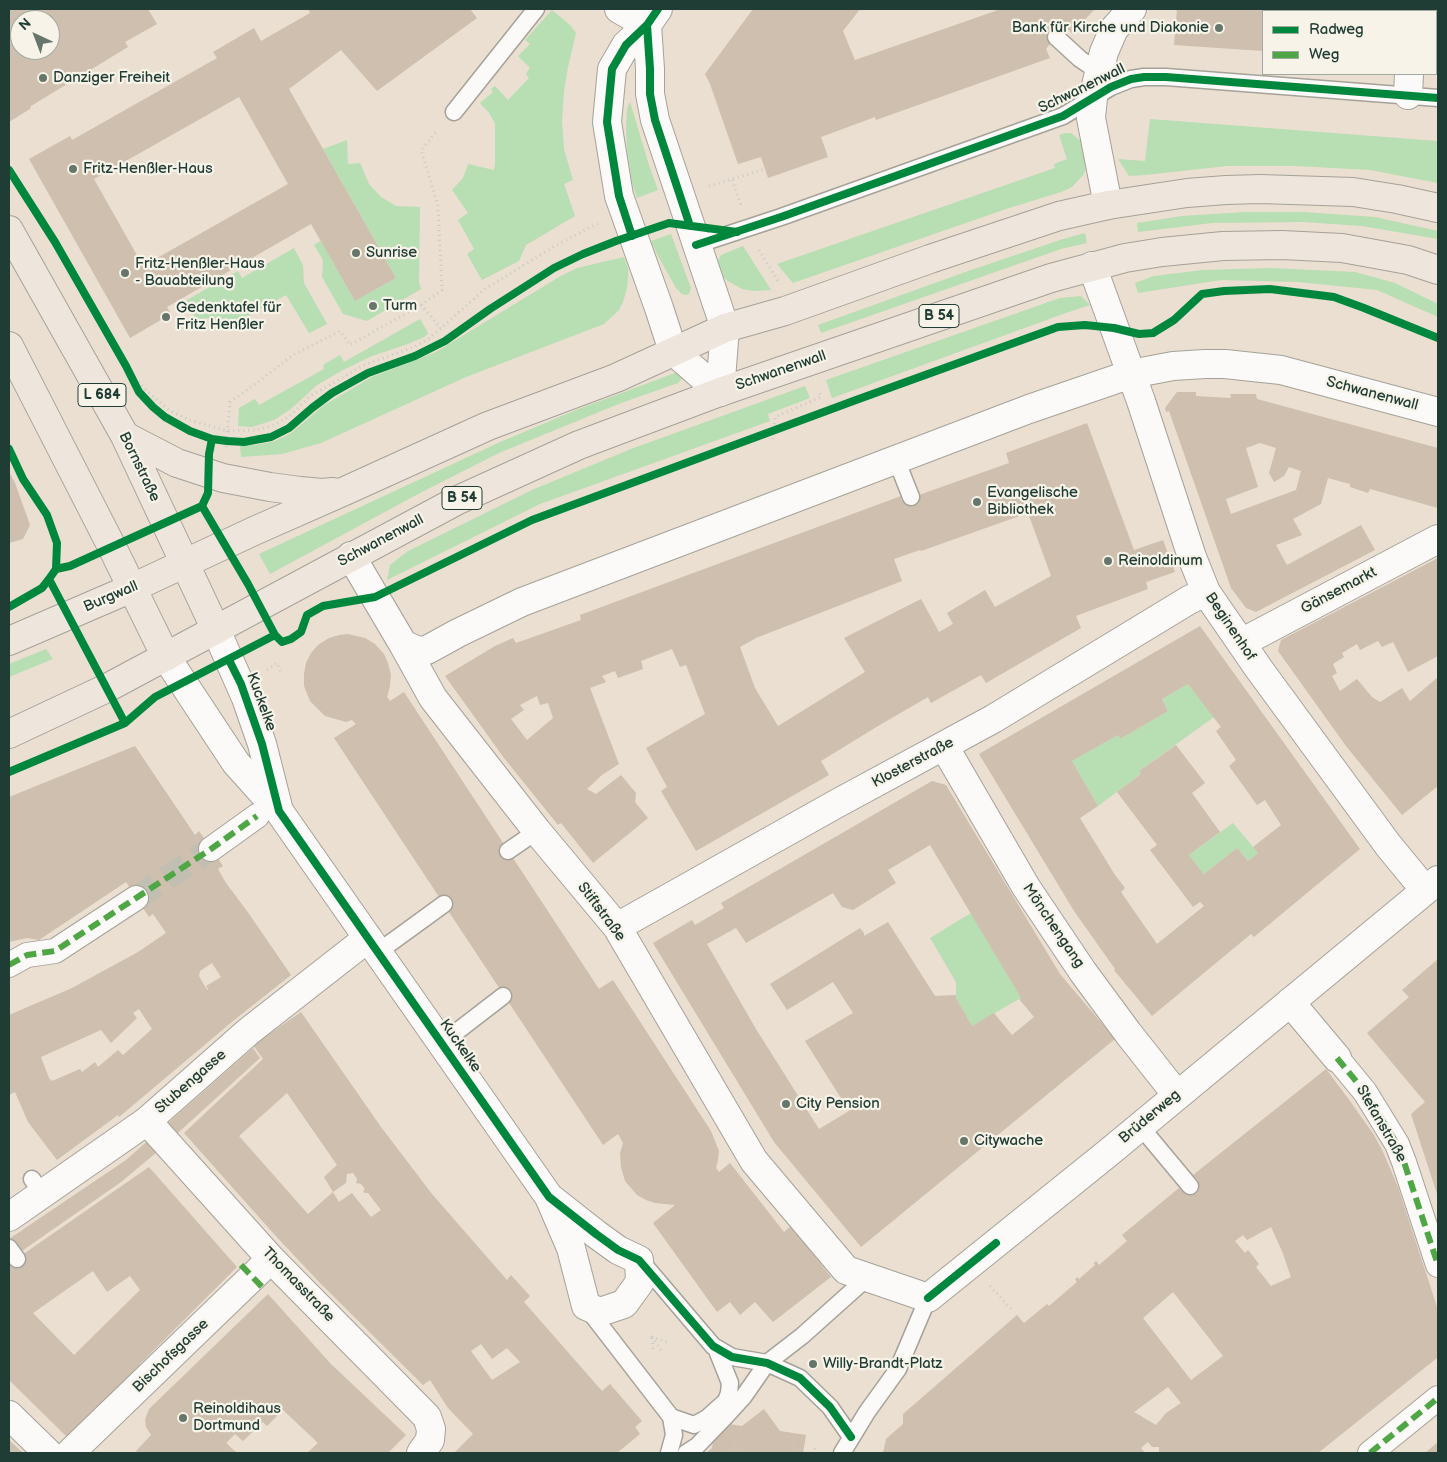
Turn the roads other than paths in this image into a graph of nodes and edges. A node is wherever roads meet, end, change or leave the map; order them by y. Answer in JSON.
{"nodes":[{"id":1,"x":536,"y":9,"type":"edge"},
{"id":2,"x":619,"y":9,"type":"edge"},
{"id":3,"x":1132,"y":9,"type":"edge"},
{"id":4,"x":653,"y":17,"type":"edge"},
{"id":5,"x":1056,"y":37,"type":"dead end"},
{"id":6,"x":1099,"y":72,"type":"junction"},
{"id":7,"x":1409,"y":85,"type":"edge"},
{"id":8,"x":1093,"y":98,"type":"junction"},
{"id":9,"x":1438,"y":98,"type":"edge"},
{"id":10,"x":454,"y":112,"type":"road end"},
{"id":11,"x":1108,"y":205,"type":"junction"},
{"id":12,"x":1438,"y":208,"type":"edge"},
{"id":13,"x":9,"y":230,"type":"edge"},
{"id":14,"x":696,"y":245,"type":"junction"},
{"id":15,"x":1092,"y":266,"type":"junction"},
{"id":16,"x":1438,"y":270,"type":"edge"},
{"id":17,"x":725,"y":328,"type":"junction"},
{"id":18,"x":9,"y":346,"type":"edge"},
{"id":19,"x":673,"y":351,"type":"junction"},
{"id":20,"x":1131,"y":374,"type":"junction"},
{"id":21,"x":720,"y":392,"type":"junction"},
{"id":22,"x":1438,"y":412,"type":"edge"},
{"id":23,"x":125,"y":436,"type":"junction"},
{"id":24,"x":896,"y":459,"type":"junction"},
{"id":25,"x":347,"y":490,"type":"junction"},
{"id":26,"x":911,"y":497,"type":"dead end"},
{"id":27,"x":1438,"y":539,"type":"edge"},
{"id":28,"x":351,"y":556,"type":"junction"},
{"id":29,"x":186,"y":564,"type":"junction"},
{"id":30,"x":132,"y":588,"type":"junction"},
{"id":31,"x":1206,"y":592,"type":"junction"},
{"id":32,"x":216,"y":630,"type":"junction"},
{"id":33,"x":9,"y":641,"type":"edge"},
{"id":34,"x":1241,"y":643,"type":"junction"},
{"id":35,"x":403,"y":644,"type":"junction"},
{"id":36,"x":166,"y":656,"type":"junction"},
{"id":37,"x":9,"y":734,"type":"edge"},
{"id":38,"x":944,"y":746,"type":"junction"},
{"id":39,"x":268,"y":813,"type":"junction"},
{"id":40,"x":537,"y":831,"type":"junction"},
{"id":41,"x":211,"y":849,"type":"tunnel mouth"},
{"id":42,"x":508,"y":851,"type":"dead end"},
{"id":43,"x":1432,"y":885,"type":"edge"},
{"id":44,"x":136,"y":898,"type":"tunnel mouth"},
{"id":45,"x":444,"y":904,"type":"dead end"},
{"id":46,"x":617,"y":928,"type":"junction"},
{"id":47,"x":373,"y":945,"type":"junction"},
{"id":48,"x":9,"y":964,"type":"edge"},
{"id":49,"x":504,"y":996,"type":"dead end"},
{"id":50,"x":1290,"y":1002,"type":"junction"},
{"id":51,"x":442,"y":1043,"type":"junction"},
{"id":52,"x":1338,"y":1058,"type":"joint"},
{"id":53,"x":1177,"y":1095,"type":"junction"},
{"id":54,"x":147,"y":1120,"type":"junction"},
{"id":55,"x":1140,"y":1126,"type":"junction"},
{"id":56,"x":1190,"y":1186,"type":"dead end"},
{"id":57,"x":549,"y":1196,"type":"junction"},
{"id":58,"x":9,"y":1217,"type":"edge"},
{"id":59,"x":271,"y":1258,"type":"junction"},
{"id":60,"x":639,"y":1260,"type":"junction"},
{"id":61,"x":1438,"y":1265,"type":"edge"},
{"id":62,"x":857,"y":1274,"type":"junction"},
{"id":63,"x":928,"y":1298,"type":"junction"},
{"id":64,"x":586,"y":1306,"type":"junction"},
{"id":65,"x":716,"y":1348,"type":"junction"},
{"id":66,"x":767,"y":1363,"type":"junction"},
{"id":67,"x":1438,"y":1398,"type":"edge"},
{"id":68,"x":9,"y":1415,"type":"edge"},
{"id":69,"x":671,"y":1417,"type":"junction"},
{"id":70,"x":851,"y":1437,"type":"junction"},
{"id":71,"x":48,"y":1453,"type":"edge"},
{"id":72,"x":70,"y":1453,"type":"edge"},
{"id":73,"x":421,"y":1453,"type":"edge"},
{"id":74,"x":669,"y":1453,"type":"edge"},
{"id":75,"x":686,"y":1453,"type":"edge"},
{"id":76,"x":842,"y":1453,"type":"edge"},
{"id":77,"x":1370,"y":1453,"type":"edge"}],
"edges":[{"from":1,"to":10,"type":"lane"},
{"from":2,"to":4,"type":"street"},
{"from":3,"to":6,"type":"street"},
{"from":4,"to":14,"type":"street"},
{"from":4,"to":19,"type":"street"},
{"from":5,"to":6,"type":"lane"},
{"from":6,"to":8,"type":"street"},
{"from":7,"to":8,"type":"lane","name":"Schwanenwall"},
{"from":7,"to":9,"type":"lane","name":"Schwanenwall"},
{"from":8,"to":11,"type":"street"},
{"from":8,"to":14,"type":"lane","name":"Schwanenwall"},
{"from":11,"to":12,"type":"main road"},
{"from":11,"to":17,"type":"main road"},
{"from":13,"to":23,"type":"main road","name":"Bornstraße","number":"L 684"},
{"from":14,"to":17,"type":"street"},
{"from":15,"to":16,"type":"main road","name":"Schwanenwall","number":"B 54"},
{"from":15,"to":20,"type":"street","name":"Beginenhof"},
{"from":15,"to":21,"type":"main road","name":"Schwanenwall","number":"B 54"},
{"from":17,"to":19,"type":"main road"},
{"from":17,"to":21,"type":"street"},
{"from":18,"to":30,"type":"main road"},
{"from":19,"to":21,"type":"street"},
{"from":19,"to":25,"type":"main road"},
{"from":20,"to":22,"type":"street","name":"Schwanenwall"},
{"from":20,"to":24,"type":"street","name":"Schwanenwall"},
{"from":20,"to":31,"type":"street","name":"Beginenhof"},
{"from":21,"to":28,"type":"main road","name":"Schwanenwall","number":"B 54"},
{"from":23,"to":25,"type":"main road"},
{"from":23,"to":29,"type":"main road","name":"Bornstraße","number":"L 684"},
{"from":24,"to":26,"type":"lane"},
{"from":24,"to":35,"type":"street","name":"Schwanenwall"},
{"from":25,"to":29,"type":"main road"},
{"from":27,"to":34,"type":"street","name":"Gänsemarkt"},
{"from":28,"to":32,"type":"main road","name":"Schwanenwall","number":"B 54"},
{"from":28,"to":35,"type":"street","name":"Stiftstraße"},
{"from":29,"to":30,"type":"main road","name":"Burgwall"},
{"from":29,"to":32,"type":"main road","name":"Bornstraße","number":"L 684"},
{"from":30,"to":33,"type":"main road","name":"Burgwall"},
{"from":30,"to":36,"type":"main road"},
{"from":31,"to":34,"type":"street","name":"Beginenhof"},
{"from":31,"to":38,"type":"street","name":"Klosterstraße"},
{"from":32,"to":36,"type":"main road","name":"Schwanenwall","number":"B 54"},
{"from":32,"to":39,"type":"street","name":"Kuckelke"},
{"from":34,"to":43,"type":"street","name":"Beginenhof"},
{"from":35,"to":40,"type":"street","name":"Stiftstraße"},
{"from":36,"to":37,"type":"main road","number":"B 54"},
{"from":36,"to":39,"type":"street","name":"Kuckelke"},
{"from":38,"to":46,"type":"street","name":"Klosterstraße"},
{"from":38,"to":53,"type":"street","name":"Mönchengang"},
{"from":39,"to":41,"type":"street"},
{"from":39,"to":47,"type":"street","name":"Kuckelke"},
{"from":40,"to":42,"type":"lane"},
{"from":40,"to":46,"type":"street","name":"Stiftstraße"},
{"from":43,"to":50,"type":"street","name":"Brüderweg"},
{"from":44,"to":48,"type":"street"},
{"from":45,"to":47,"type":"lane"},
{"from":46,"to":62,"type":"street","name":"Stiftstraße"},
{"from":47,"to":51,"type":"street","name":"Kuckelke"},
{"from":47,"to":54,"type":"street","name":"Stubengasse"},
{"from":49,"to":51,"type":"lane"},
{"from":50,"to":52,"type":"street","name":"Stefanstraße"},
{"from":50,"to":53,"type":"street","name":"Brüderweg"},
{"from":51,"to":57,"type":"street","name":"Kuckelke"},
{"from":52,"to":61,"type":"street","name":"Stefanstraße"},
{"from":53,"to":55,"type":"street","name":"Brüderweg"},
{"from":54,"to":58,"type":"street","name":"Stubengasse"},
{"from":54,"to":59,"type":"street","name":"Thomasstraße"},
{"from":55,"to":56,"type":"lane"},
{"from":55,"to":63,"type":"street","name":"Brüderweg"},
{"from":57,"to":60,"type":"street","name":"Kuckelke"},
{"from":57,"to":64,"type":"street","name":"Kuckelke"},
{"from":59,"to":72,"type":"street","name":"Bischofsgasse"},
{"from":59,"to":73,"type":"street","name":"Thomasstraße"},
{"from":60,"to":64,"type":"street"},
{"from":60,"to":65,"type":"lane","name":"Kuckelke"},
{"from":62,"to":63,"type":"street"},
{"from":62,"to":66,"type":"lane"},
{"from":63,"to":70,"type":"lane"},
{"from":64,"to":69,"type":"lane","name":"Kuckelke"},
{"from":65,"to":66,"type":"lane","name":"Kuckelke"},
{"from":65,"to":69,"type":"lane","name":"Kuckelke"},
{"from":66,"to":70,"type":"lane"},
{"from":66,"to":75,"type":"lane"},
{"from":67,"to":77,"type":"street"},
{"from":68,"to":71,"type":"street"},
{"from":69,"to":74,"type":"lane"},
{"from":70,"to":76,"type":"lane"}]}
